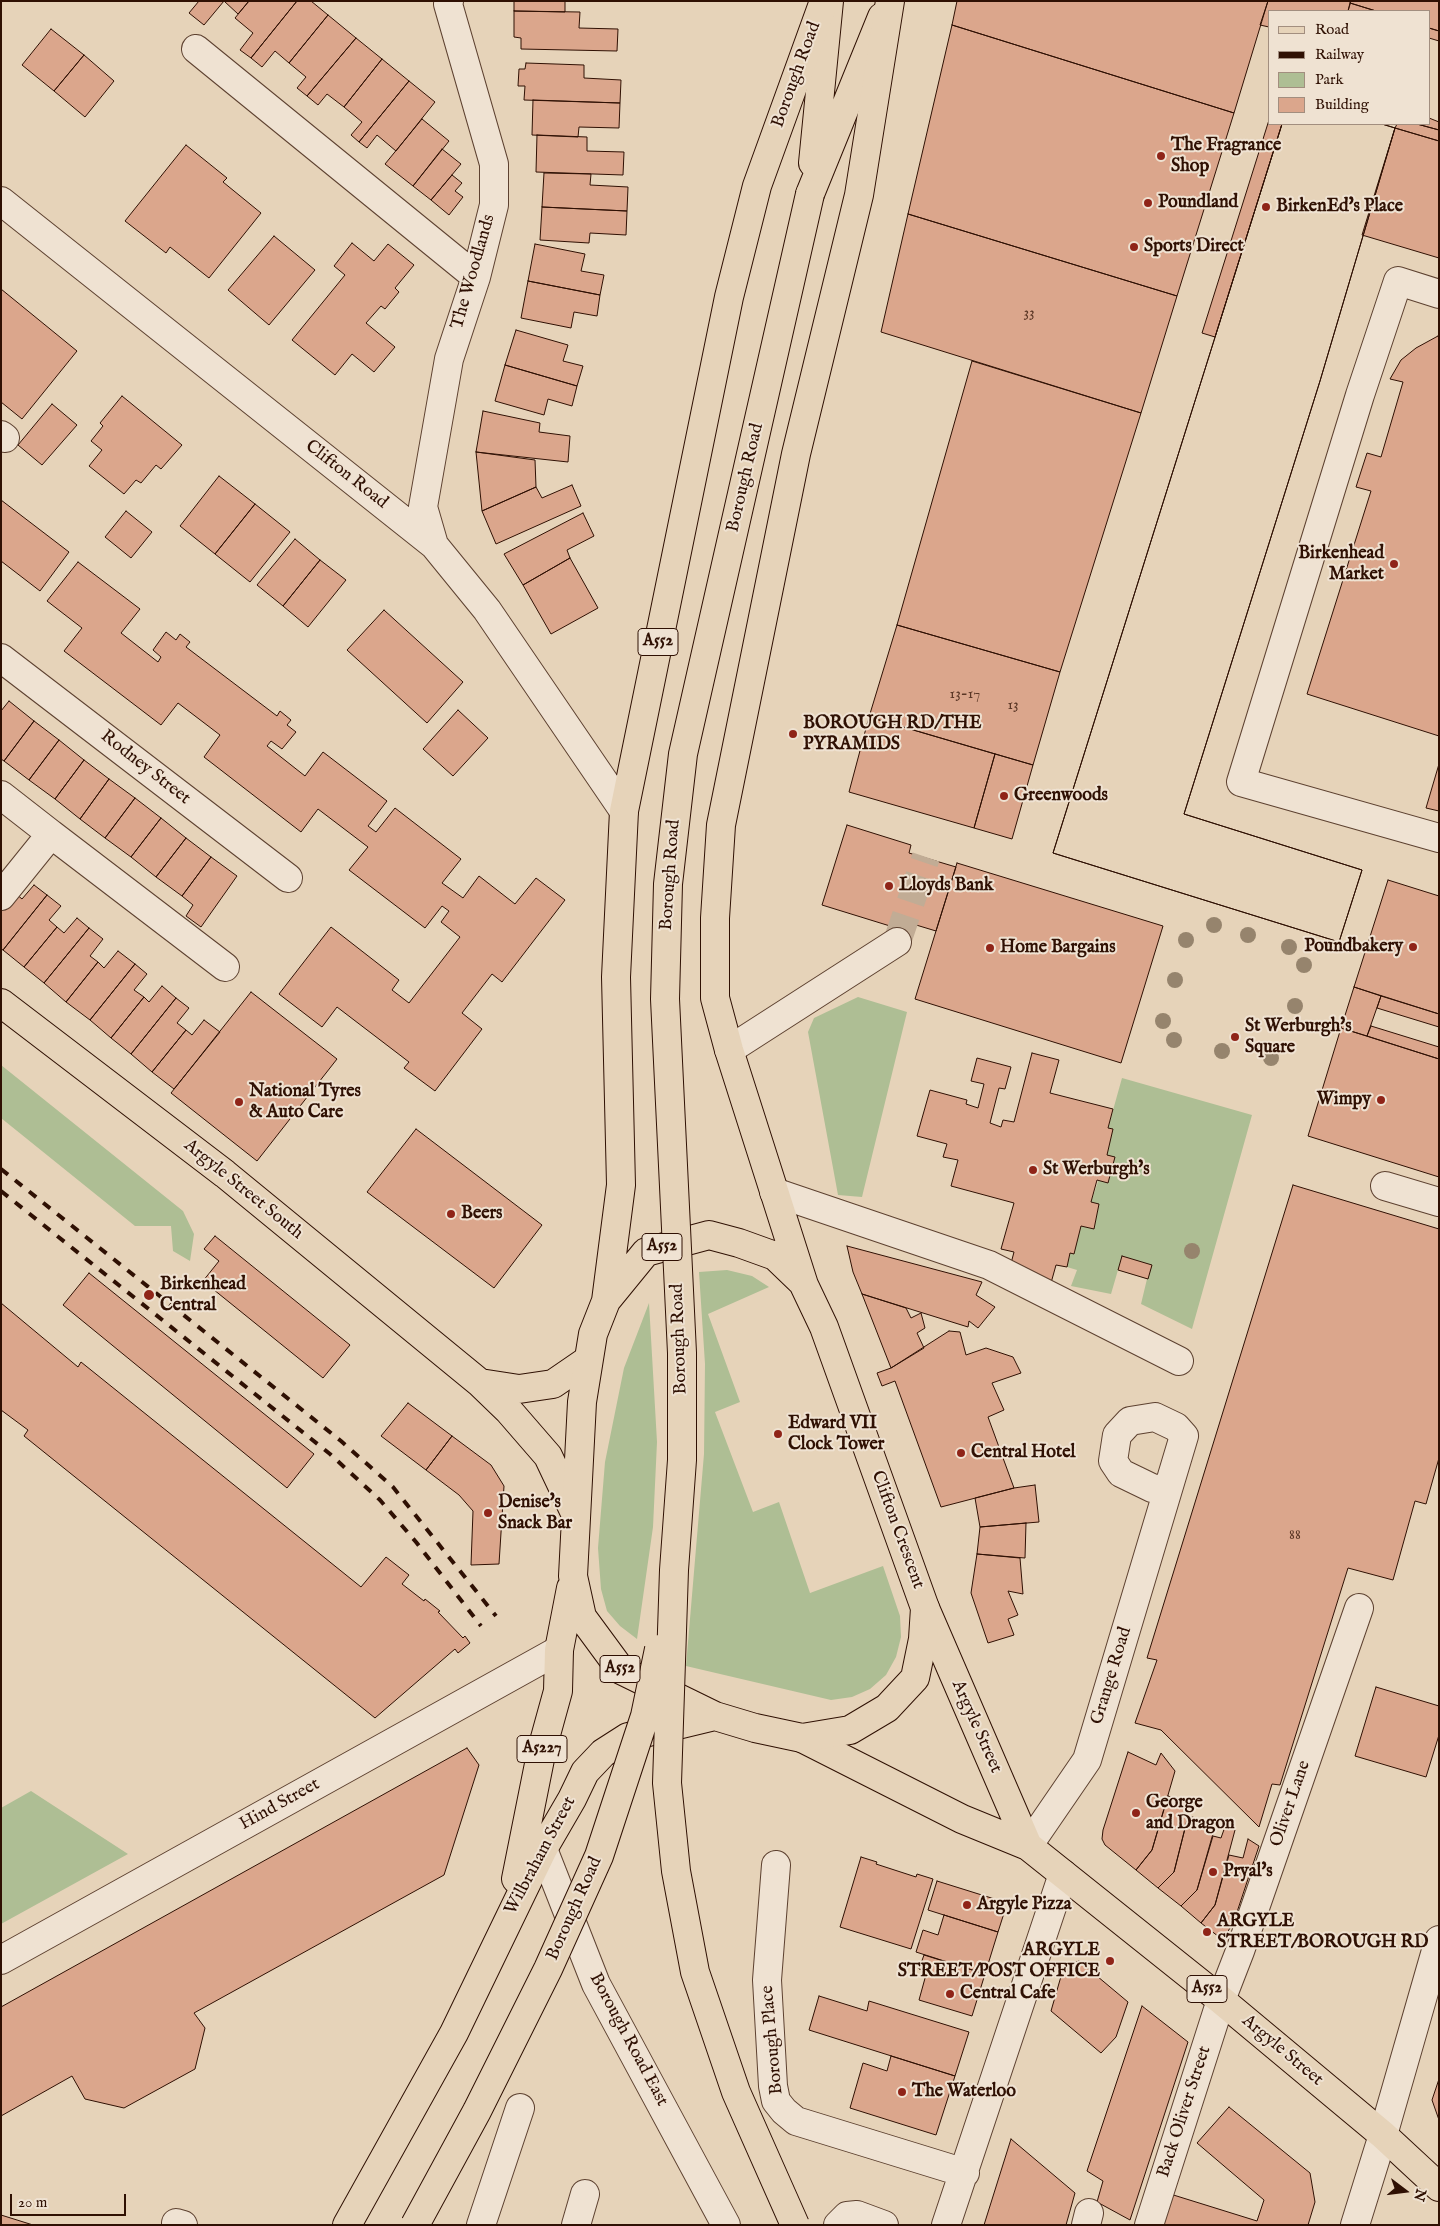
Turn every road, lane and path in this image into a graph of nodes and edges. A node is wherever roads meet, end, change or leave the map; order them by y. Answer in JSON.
{"nodes":[{"id":1,"x":824,"y":1,"type":"edge"},
{"id":2,"x":829,"y":1,"type":"edge"},
{"id":3,"x":889,"y":1,"type":"edge"},
{"id":4,"x":446,"y":2,"type":"edge"},
{"id":5,"x":196,"y":50,"type":"dead end"},
{"id":6,"x":810,"y":194,"type":"junction"},
{"id":7,"x":1,"y":202,"type":"edge"},
{"id":8,"x":476,"y":277,"type":"junction"},
{"id":9,"x":1439,"y":294,"type":"edge"},
{"id":10,"x":434,"y":545,"type":"junction"},
{"id":11,"x":1,"y":658,"type":"edge"},
{"id":12,"x":1,"y":795,"type":"edge"},
{"id":13,"x":624,"y":811,"type":"junction"},
{"id":14,"x":51,"y":834,"type":"junction"},
{"id":15,"x":1439,"y":838,"type":"edge"},
{"id":16,"x":288,"y":878,"type":"dead end"},
{"id":17,"x":1,"y":896,"type":"edge"},
{"id":18,"x":897,"y":942,"type":"tunnel mouth"},
{"id":19,"x":225,"y":967,"type":"dead end"},
{"id":20,"x":1,"y":1003,"type":"edge"},
{"id":21,"x":729,"y":1050,"type":"junction"},
{"id":22,"x":1385,"y":1186,"type":"dead end"},
{"id":23,"x":774,"y":1192,"type":"junction"},
{"id":24,"x":1439,"y":1202,"type":"edge"},
{"id":25,"x":804,"y":1285,"type":"junction"},
{"id":26,"x":606,"y":1301,"type":"junction"},
{"id":27,"x":588,"y":1360,"type":"junction"},
{"id":28,"x":1179,"y":1361,"type":"dead end"},
{"id":29,"x":480,"y":1383,"type":"junction"},
{"id":30,"x":1167,"y":1492,"type":"dead end"},
{"id":31,"x":576,"y":1513,"type":"junction"},
{"id":32,"x":674,"y":1570,"type":"junction"},
{"id":33,"x":573,"y":1576,"type":"junction"},
{"id":34,"x":924,"y":1608,"type":"junction"},
{"id":35,"x":1359,"y":1608,"type":"dead end"},
{"id":36,"x":560,"y":1650,"type":"junction"},
{"id":37,"x":715,"y":1716,"type":"junction"},
{"id":38,"x":802,"y":1738,"type":"junction"},
{"id":39,"x":1028,"y":1846,"type":"junction"},
{"id":40,"x":543,"y":1849,"type":"junction"},
{"id":41,"x":776,"y":1865,"type":"dead end"},
{"id":42,"x":1063,"y":1874,"type":"junction"},
{"id":43,"x":507,"y":1922,"type":"junction"},
{"id":44,"x":1439,"y":1940,"type":"edge"},
{"id":45,"x":1,"y":1960,"type":"edge"},
{"id":46,"x":1220,"y":2000,"type":"junction"},
{"id":47,"x":520,"y":2108,"type":"dead end"},
{"id":48,"x":1383,"y":2135,"type":"junction"},
{"id":49,"x":965,"y":2173,"type":"junction"},
{"id":50,"x":1439,"y":2187,"type":"edge"},
{"id":51,"x":585,"y":2194,"type":"dead end"},
{"id":52,"x":347,"y":2225,"type":"edge"},
{"id":53,"x":415,"y":2225,"type":"edge"},
{"id":54,"x":481,"y":2225,"type":"edge"},
{"id":55,"x":576,"y":2225,"type":"edge"},
{"id":56,"x":726,"y":2225,"type":"edge"},
{"id":57,"x":795,"y":2225,"type":"edge"},
{"id":58,"x":838,"y":2225,"type":"edge"},
{"id":59,"x":884,"y":2225,"type":"edge"},
{"id":60,"x":946,"y":2225,"type":"edge"},
{"id":61,"x":1149,"y":2225,"type":"edge"},
{"id":62,"x":1355,"y":2225,"type":"edge"}],
"edges":[{"from":1,"to":13,"type":"main road","name":"Borough Road","number":"A552"},
{"from":2,"to":6,"type":"main road","name":"Borough Road"},
{"from":3,"to":6,"type":"main road","name":"Borough Road"},
{"from":3,"to":21,"type":"main road","name":"Borough Road"},
{"from":4,"to":8,"type":"street","name":"The Woodlands"},
{"from":5,"to":8,"type":"street"},
{"from":6,"to":32,"type":"main road","name":"Borough Road","bridge":true},
{"from":7,"to":10,"type":"street","name":"Clifton Road"},
{"from":8,"to":10,"type":"street","name":"The Woodlands"},
{"from":9,"to":15,"type":"street"},
{"from":10,"to":13,"type":"street","name":"Clifton Road"},
{"from":11,"to":16,"type":"street","name":"Rodney Street"},
{"from":12,"to":14,"type":"street"},
{"from":13,"to":26,"type":"main road","name":"Borough Road","number":"A552"},
{"from":14,"to":17,"type":"street"},
{"from":14,"to":19,"type":"street"},
{"from":18,"to":21,"type":"street"},
{"from":20,"to":29,"type":"main road","name":"Argyle Street South"},
{"from":21,"to":23,"type":"main road","name":"Borough Road"},
{"from":22,"to":24,"type":"street"},
{"from":23,"to":25,"type":"main road","name":"Borough Road"},
{"from":23,"to":28,"type":"street"},
{"from":25,"to":26,"type":"main road","number":"A552"},
{"from":25,"to":34,"type":"main road","name":"Clifton Crescent"},
{"from":26,"to":27,"type":"main road","number":"A552"},
{"from":27,"to":29,"type":"main road"},
{"from":27,"to":31,"type":"main road","number":"A552"},
{"from":29,"to":31,"type":"main road","name":"Argyle Street South"},
{"from":30,"to":39,"type":"street","name":"Grange Road"},
{"from":31,"to":33,"type":"main road","number":"A552"},
{"from":32,"to":53,"type":"main road","name":"Borough Road","bridge":true},
{"from":32,"to":57,"type":"main road","name":"Borough Road","bridge":true},
{"from":33,"to":36,"type":"main road","name":"Wilbraham Street","number":"A5227"},
{"from":33,"to":37,"type":"main road","number":"A552"},
{"from":34,"to":38,"type":"main road","number":"A552"},
{"from":34,"to":39,"type":"main road","name":"Argyle Street","number":"A552"},
{"from":35,"to":46,"type":"street","name":"Oliver Lane"},
{"from":36,"to":43,"type":"main road","name":"Wilbraham Street","number":"A5227"},
{"from":36,"to":45,"type":"street","name":"Hind Street"},
{"from":37,"to":38,"type":"main road","number":"A552"},
{"from":37,"to":40,"type":"main road","name":"Wilbraham Street","number":"A5227"},
{"from":38,"to":39,"type":"main road","name":"Argyle Street","number":"A552"},
{"from":39,"to":42,"type":"main road","name":"Argyle Street","number":"A552"},
{"from":40,"to":43,"type":"main road","name":"Wilbraham Street","number":"A5227"},
{"from":40,"to":56,"type":"street","name":"Borough Road East"},
{"from":41,"to":49,"type":"street","name":"Borough Place"},
{"from":42,"to":46,"type":"main road","name":"Argyle Street","number":"A552"},
{"from":42,"to":49,"type":"street"},
{"from":43,"to":52,"type":"main road","number":"A5227"},
{"from":44,"to":48,"type":"street"},
{"from":46,"to":48,"type":"main road","name":"Argyle Street","number":"A552"},
{"from":46,"to":61,"type":"street","name":"Back Oliver Street"},
{"from":47,"to":54,"type":"street"},
{"from":48,"to":50,"type":"main road","name":"Argyle Street","number":"A552"},
{"from":48,"to":62,"type":"street"},
{"from":49,"to":60,"type":"street"},
{"from":51,"to":55,"type":"street"},
{"from":58,"to":59,"type":"street"}]}
